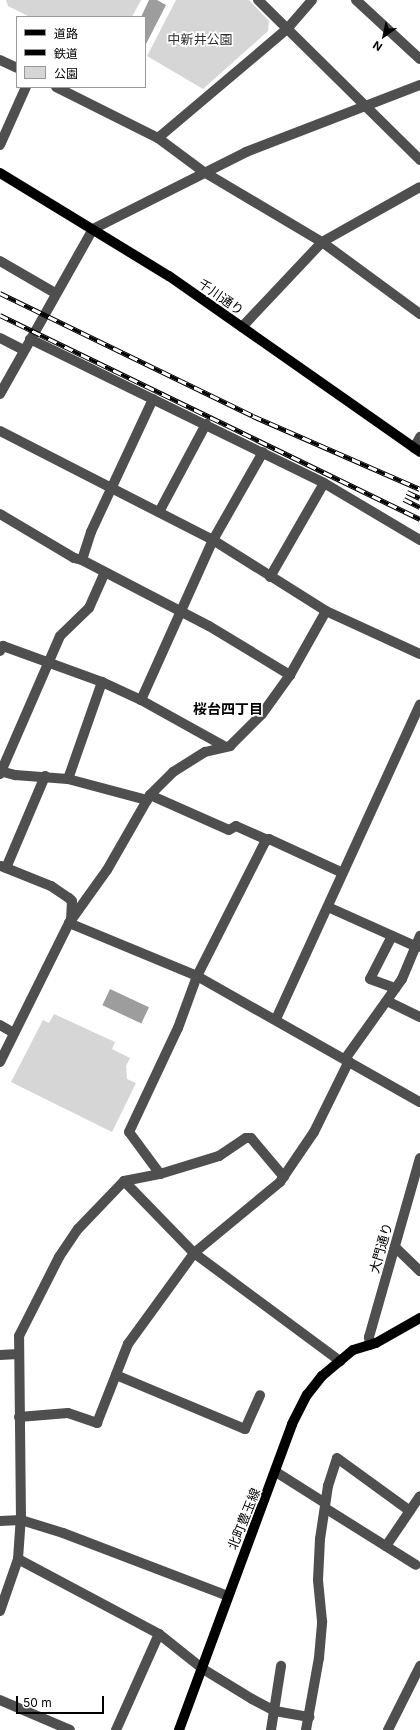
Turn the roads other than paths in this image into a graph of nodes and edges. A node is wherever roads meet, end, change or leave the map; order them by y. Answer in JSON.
{"nodes":[{"id":1,"x":258,"y":0,"type":"edge"},
{"id":2,"x":312,"y":0,"type":"edge"},
{"id":3,"x":356,"y":0,"type":"edge"},
{"id":4,"x":287,"y":29,"type":"junction"},
{"id":5,"x":420,"y":58,"type":"edge"},
{"id":6,"x":0,"y":60,"type":"edge"},
{"id":7,"x":16,"y":68,"type":"edge"},
{"id":8,"x":420,"y":85,"type":"edge"},
{"id":9,"x":26,"y":88,"type":"edge"},
{"id":10,"x":58,"y":88,"type":"edge"},
{"id":11,"x":364,"y":105,"type":"junction"},
{"id":12,"x":158,"y":138,"type":"junction"},
{"id":13,"x":0,"y":145,"type":"edge"},
{"id":14,"x":420,"y":160,"type":"edge"},
{"id":15,"x":204,"y":172,"type":"junction"},
{"id":16,"x":0,"y":173,"type":"edge"},
{"id":17,"x":420,"y":187,"type":"edge"},
{"id":18,"x":93,"y":229,"type":"junction"},
{"id":19,"x":322,"y":242,"type":"junction"},
{"id":20,"x":0,"y":261,"type":"edge"},
{"id":21,"x":55,"y":293,"type":"junction"},
{"id":22,"x":420,"y":314,"type":"edge"},
{"id":23,"x":242,"y":327,"type":"junction"},
{"id":24,"x":0,"y":338,"type":"edge"},
{"id":25,"x":30,"y":339,"type":"junction"},
{"id":26,"x":24,"y":350,"type":"junction"},
{"id":27,"x":0,"y":394,"type":"edge"},
{"id":28,"x":154,"y":399,"type":"junction"},
{"id":29,"x":206,"y":424,"type":"junction"},
{"id":30,"x":0,"y":431,"type":"edge"},
{"id":31,"x":420,"y":437,"type":"edge"},
{"id":32,"x":417,"y":450,"type":"edge"},
{"id":33,"x":263,"y":452,"type":"junction"},
{"id":34,"x":324,"y":483,"type":"junction"},
{"id":35,"x":110,"y":489,"type":"junction"},
{"id":36,"x":159,"y":512,"type":"junction"},
{"id":37,"x":0,"y":514,"type":"edge"},
{"id":38,"x":213,"y":540,"type":"junction"},
{"id":39,"x":420,"y":540,"type":"edge"},
{"id":40,"x":82,"y":560,"type":"junction"},
{"id":41,"x":105,"y":572,"type":"junction"},
{"id":42,"x":270,"y":577,"type":"junction"},
{"id":43,"x":180,"y":610,"type":"junction"},
{"id":44,"x":326,"y":611,"type":"junction"},
{"id":45,"x":0,"y":651,"type":"edge"},
{"id":46,"x":420,"y":654,"type":"edge"},
{"id":47,"x":50,"y":662,"type":"junction"},
{"id":48,"x":290,"y":675,"type":"junction"},
{"id":49,"x":102,"y":682,"type":"junction"},
{"id":50,"x":141,"y":700,"type":"junction"},
{"id":51,"x":420,"y":704,"type":"edge"},
{"id":52,"x":224,"y":746,"type":"junction"},
{"id":53,"x":1,"y":772,"type":"edge"},
{"id":54,"x":45,"y":776,"type":"junction"},
{"id":55,"x":68,"y":779,"type":"junction"},
{"id":56,"x":148,"y":797,"type":"junction"},
{"id":57,"x":267,"y":840,"type":"junction"},
{"id":58,"x":3,"y":867,"type":"edge"},
{"id":59,"x":342,"y":873,"type":"junction"},
{"id":60,"x":328,"y":907,"type":"junction"},
{"id":61,"x":70,"y":921,"type":"junction"},
{"id":62,"x":392,"y":936,"type":"junction"},
{"id":63,"x":420,"y":936,"type":"edge"},
{"id":64,"x":417,"y":947,"type":"junction"},
{"id":65,"x":197,"y":976,"type":"junction"},
{"id":66,"x":396,"y":988,"type":"junction"},
{"id":67,"x":387,"y":1001,"type":"junction"},
{"id":68,"x":420,"y":1017,"type":"edge"},
{"id":69,"x":276,"y":1019,"type":"junction"},
{"id":70,"x":0,"y":1025,"type":"edge"},
{"id":71,"x":14,"y":1033,"type":"junction"},
{"id":72,"x":347,"y":1060,"type":"junction"},
{"id":73,"x":0,"y":1062,"type":"edge"},
{"id":74,"x":420,"y":1102,"type":"edge"},
{"id":75,"x":420,"y":1158,"type":"edge"},
{"id":76,"x":160,"y":1174,"type":"junction"},
{"id":77,"x":284,"y":1177,"type":"junction"},
{"id":78,"x":124,"y":1181,"type":"junction"},
{"id":79,"x":395,"y":1247,"type":"junction"},
{"id":80,"x":194,"y":1253,"type":"junction"},
{"id":81,"x":420,"y":1271,"type":"edge"},
{"id":82,"x":420,"y":1318,"type":"edge"},
{"id":83,"x":370,"y":1345,"type":"junction"},
{"id":84,"x":18,"y":1354,"type":"junction"},
{"id":85,"x":0,"y":1355,"type":"edge"},
{"id":86,"x":340,"y":1361,"type":"junction"},
{"id":87,"x":116,"y":1375,"type":"junction"},
{"id":88,"x":260,"y":1395,"type":"dead end"},
{"id":89,"x":19,"y":1417,"type":"junction"},
{"id":90,"x":276,"y":1472,"type":"junction"},
{"id":91,"x":420,"y":1496,"type":"edge"},
{"id":92,"x":325,"y":1505,"type":"junction"},
{"id":93,"x":410,"y":1511,"type":"junction"},
{"id":94,"x":22,"y":1520,"type":"junction"},
{"id":95,"x":0,"y":1521,"type":"edge"},
{"id":96,"x":386,"y":1546,"type":"junction"},
{"id":97,"x":18,"y":1559,"type":"junction"},
{"id":98,"x":416,"y":1565,"type":"dead end"},
{"id":99,"x":228,"y":1596,"type":"junction"},
{"id":100,"x":0,"y":1612,"type":"edge"},
{"id":101,"x":159,"y":1634,"type":"junction"},
{"id":102,"x":281,"y":1666,"type":"dead end"},
{"id":103,"x":420,"y":1666,"type":"edge"},
{"id":104,"x":203,"y":1669,"type":"junction"},
{"id":105,"x":0,"y":1700,"type":"edge"},
{"id":106,"x":275,"y":1711,"type":"junction"},
{"id":107,"x":309,"y":1717,"type":"junction"},
{"id":108,"x":55,"y":1727,"type":"edge"},
{"id":109,"x":70,"y":1730,"type":"edge"},
{"id":110,"x":116,"y":1730,"type":"edge"},
{"id":111,"x":179,"y":1730,"type":"edge"},
{"id":112,"x":271,"y":1730,"type":"edge"},
{"id":113,"x":306,"y":1730,"type":"edge"},
{"id":114,"x":388,"y":1730,"type":"edge"}],
"edges":[{"from":1,"to":4,"type":"street"},
{"from":2,"to":4,"type":"street"},
{"from":3,"to":5,"type":"street"},
{"from":4,"to":11,"type":"street"},
{"from":4,"to":12,"type":"street"},
{"from":6,"to":7,"type":"street"},
{"from":8,"to":11,"type":"street"},
{"from":9,"to":13,"type":"street"},
{"from":10,"to":12,"type":"street"},
{"from":11,"to":14,"type":"street"},
{"from":11,"to":15,"type":"street"},
{"from":12,"to":15,"type":"street"},
{"from":15,"to":18,"type":"street"},
{"from":15,"to":19,"type":"street"},
{"from":16,"to":18,"type":"main road","name":"千川通り"},
{"from":17,"to":19,"type":"street"},
{"from":18,"to":21,"type":"street"},
{"from":18,"to":23,"type":"main road","name":"千川通り"},
{"from":19,"to":22,"type":"street"},
{"from":19,"to":23,"type":"street"},
{"from":20,"to":21,"type":"street"},
{"from":21,"to":25,"type":"street"},
{"from":23,"to":32,"type":"main road","name":"千川通り"},
{"from":24,"to":26,"type":"street"},
{"from":25,"to":26,"type":"street"},
{"from":25,"to":28,"type":"street"},
{"from":26,"to":27,"type":"street"},
{"from":28,"to":29,"type":"street"},
{"from":28,"to":35,"type":"street"},
{"from":29,"to":33,"type":"street"},
{"from":29,"to":36,"type":"street"},
{"from":30,"to":35,"type":"street"},
{"from":31,"to":32,"type":"street"},
{"from":33,"to":34,"type":"street"},
{"from":33,"to":38,"type":"street"},
{"from":34,"to":39,"type":"street"},
{"from":34,"to":42,"type":"street"},
{"from":35,"to":36,"type":"street"},
{"from":35,"to":40,"type":"street"},
{"from":36,"to":38,"type":"street"},
{"from":37,"to":40,"type":"street"},
{"from":38,"to":42,"type":"street"},
{"from":38,"to":43,"type":"street"},
{"from":40,"to":41,"type":"street"},
{"from":41,"to":43,"type":"street"},
{"from":41,"to":47,"type":"street"},
{"from":42,"to":44,"type":"street"},
{"from":43,"to":48,"type":"street"},
{"from":43,"to":50,"type":"street"},
{"from":44,"to":46,"type":"street"},
{"from":44,"to":48,"type":"street"},
{"from":45,"to":47,"type":"street"},
{"from":47,"to":49,"type":"street"},
{"from":47,"to":53,"type":"street"},
{"from":48,"to":52,"type":"street"},
{"from":49,"to":50,"type":"street"},
{"from":49,"to":55,"type":"street"},
{"from":50,"to":52,"type":"street"},
{"from":51,"to":59,"type":"street"},
{"from":52,"to":56,"type":"street"},
{"from":53,"to":54,"type":"street"},
{"from":54,"to":55,"type":"street"},
{"from":54,"to":58,"type":"street"},
{"from":55,"to":56,"type":"street"},
{"from":56,"to":57,"type":"street"},
{"from":56,"to":61,"type":"street"},
{"from":57,"to":59,"type":"street"},
{"from":57,"to":65,"type":"street"},
{"from":58,"to":61,"type":"street"},
{"from":59,"to":60,"type":"street"},
{"from":60,"to":62,"type":"street"},
{"from":60,"to":69,"type":"street"},
{"from":61,"to":65,"type":"street"},
{"from":61,"to":71,"type":"street"},
{"from":62,"to":64,"type":"street"},
{"from":62,"to":66,"type":"street"},
{"from":63,"to":64,"type":"street"},
{"from":64,"to":66,"type":"street"},
{"from":65,"to":69,"type":"street"},
{"from":65,"to":76,"type":"street"},
{"from":66,"to":67,"type":"street"},
{"from":67,"to":68,"type":"street"},
{"from":67,"to":72,"type":"street"},
{"from":69,"to":72,"type":"street"},
{"from":70,"to":71,"type":"street"},
{"from":71,"to":73,"type":"street"},
{"from":72,"to":74,"type":"street"},
{"from":72,"to":77,"type":"street"},
{"from":75,"to":79,"type":"street","name":"大門通り"},
{"from":76,"to":77,"type":"street"},
{"from":76,"to":78,"type":"street"},
{"from":77,"to":80,"type":"street"},
{"from":78,"to":80,"type":"street"},
{"from":78,"to":84,"type":"street"},
{"from":79,"to":81,"type":"street"},
{"from":79,"to":83,"type":"street","name":"大門通り"},
{"from":80,"to":86,"type":"street"},
{"from":80,"to":87,"type":"street"},
{"from":82,"to":83,"type":"main road","name":"北町豊玉線"},
{"from":83,"to":86,"type":"main road","name":"北町豊玉線"},
{"from":84,"to":85,"type":"street"},
{"from":84,"to":89,"type":"street"},
{"from":86,"to":90,"type":"main road","name":"北町豊玉線"},
{"from":87,"to":88,"type":"street"},
{"from":87,"to":89,"type":"street"},
{"from":89,"to":94,"type":"street"},
{"from":90,"to":92,"type":"street"},
{"from":90,"to":99,"type":"main road","name":"北町豊玉線"},
{"from":91,"to":93,"type":"street"},
{"from":92,"to":93,"type":"street"},
{"from":92,"to":96,"type":"street"},
{"from":92,"to":107,"type":"street"},
{"from":93,"to":96,"type":"street"},
{"from":94,"to":95,"type":"street"},
{"from":94,"to":97,"type":"street"},
{"from":94,"to":99,"type":"street"},
{"from":96,"to":98,"type":"street"},
{"from":97,"to":100,"type":"street"},
{"from":97,"to":101,"type":"street"},
{"from":99,"to":104,"type":"main road","name":"北町豊玉線"},
{"from":101,"to":104,"type":"street"},
{"from":101,"to":110,"type":"street"},
{"from":102,"to":106,"type":"street"},
{"from":103,"to":114,"type":"street"},
{"from":104,"to":106,"type":"street"},
{"from":104,"to":111,"type":"main road","name":"北町豊玉線"},
{"from":105,"to":108,"type":"street"},
{"from":106,"to":107,"type":"street"},
{"from":106,"to":112,"type":"street"},
{"from":107,"to":113,"type":"street"},
{"from":108,"to":109,"type":"street"}]}
